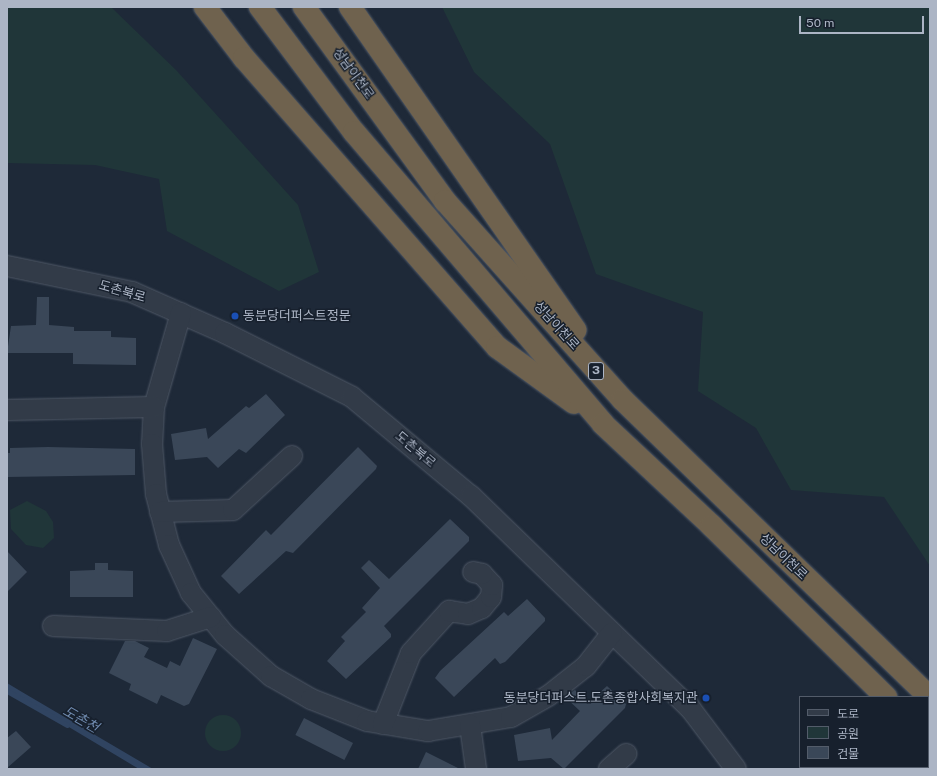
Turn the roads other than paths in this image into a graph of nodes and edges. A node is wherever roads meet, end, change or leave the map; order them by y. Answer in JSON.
{"nodes":[{"id":1,"x":205,"y":7,"type":"edge"},
{"id":2,"x":260,"y":7,"type":"edge"},
{"id":3,"x":304,"y":7,"type":"edge"},
{"id":4,"x":350,"y":7,"type":"edge"},
{"id":5,"x":7,"y":266,"type":"edge"},
{"id":6,"x":180,"y":313,"type":"junction"},
{"id":7,"x":623,"y":400,"type":"junction"},
{"id":8,"x":154,"y":407,"type":"junction"},
{"id":9,"x":9,"y":414,"type":"edge"},
{"id":10,"x":603,"y":424,"type":"junction"},
{"id":11,"x":292,"y":456,"type":"dead end"},
{"id":12,"x":160,"y":512,"type":"junction"},
{"id":13,"x":473,"y":572,"type":"dead end"},
{"id":14,"x":211,"y":617,"type":"junction"},
{"id":15,"x":53,"y":626,"type":"dead end"},
{"id":16,"x":612,"y":633,"type":"junction"},
{"id":17,"x":885,"y":696,"type":"edge"},
{"id":18,"x":929,"y":696,"type":"edge"},
{"id":19,"x":382,"y":724,"type":"junction"},
{"id":20,"x":470,"y":725,"type":"junction"},
{"id":21,"x":626,"y":754,"type":"dead end"},
{"id":22,"x":476,"y":769,"type":"edge"},
{"id":23,"x":609,"y":769,"type":"edge"},
{"id":24,"x":736,"y":769,"type":"edge"}],
"edges":[{"from":1,"to":10,"type":"highway"},
{"from":2,"to":10,"type":"highway","name":"성남이천로","number":"3"},
{"from":3,"to":7,"type":"highway","name":"성남이천로","number":"3"},
{"from":4,"to":7,"type":"highway"},
{"from":5,"to":6,"type":"street","name":"도촌북로"},
{"from":6,"to":8,"type":"street"},
{"from":6,"to":16,"type":"street","name":"도촌북로"},
{"from":7,"to":18,"type":"highway","name":"성남이천로","number":"3"},
{"from":8,"to":9,"type":"street"},
{"from":8,"to":12,"type":"street"},
{"from":10,"to":17,"type":"highway","name":"성남이천로","number":"3"},
{"from":11,"to":12,"type":"street"},
{"from":12,"to":14,"type":"street"},
{"from":13,"to":19,"type":"street"},
{"from":14,"to":15,"type":"street"},
{"from":14,"to":19,"type":"street"},
{"from":16,"to":20,"type":"street"},
{"from":16,"to":24,"type":"street","name":"도촌북로"},
{"from":19,"to":20,"type":"street"},
{"from":20,"to":22,"type":"street"},
{"from":21,"to":23,"type":"street"}]}
